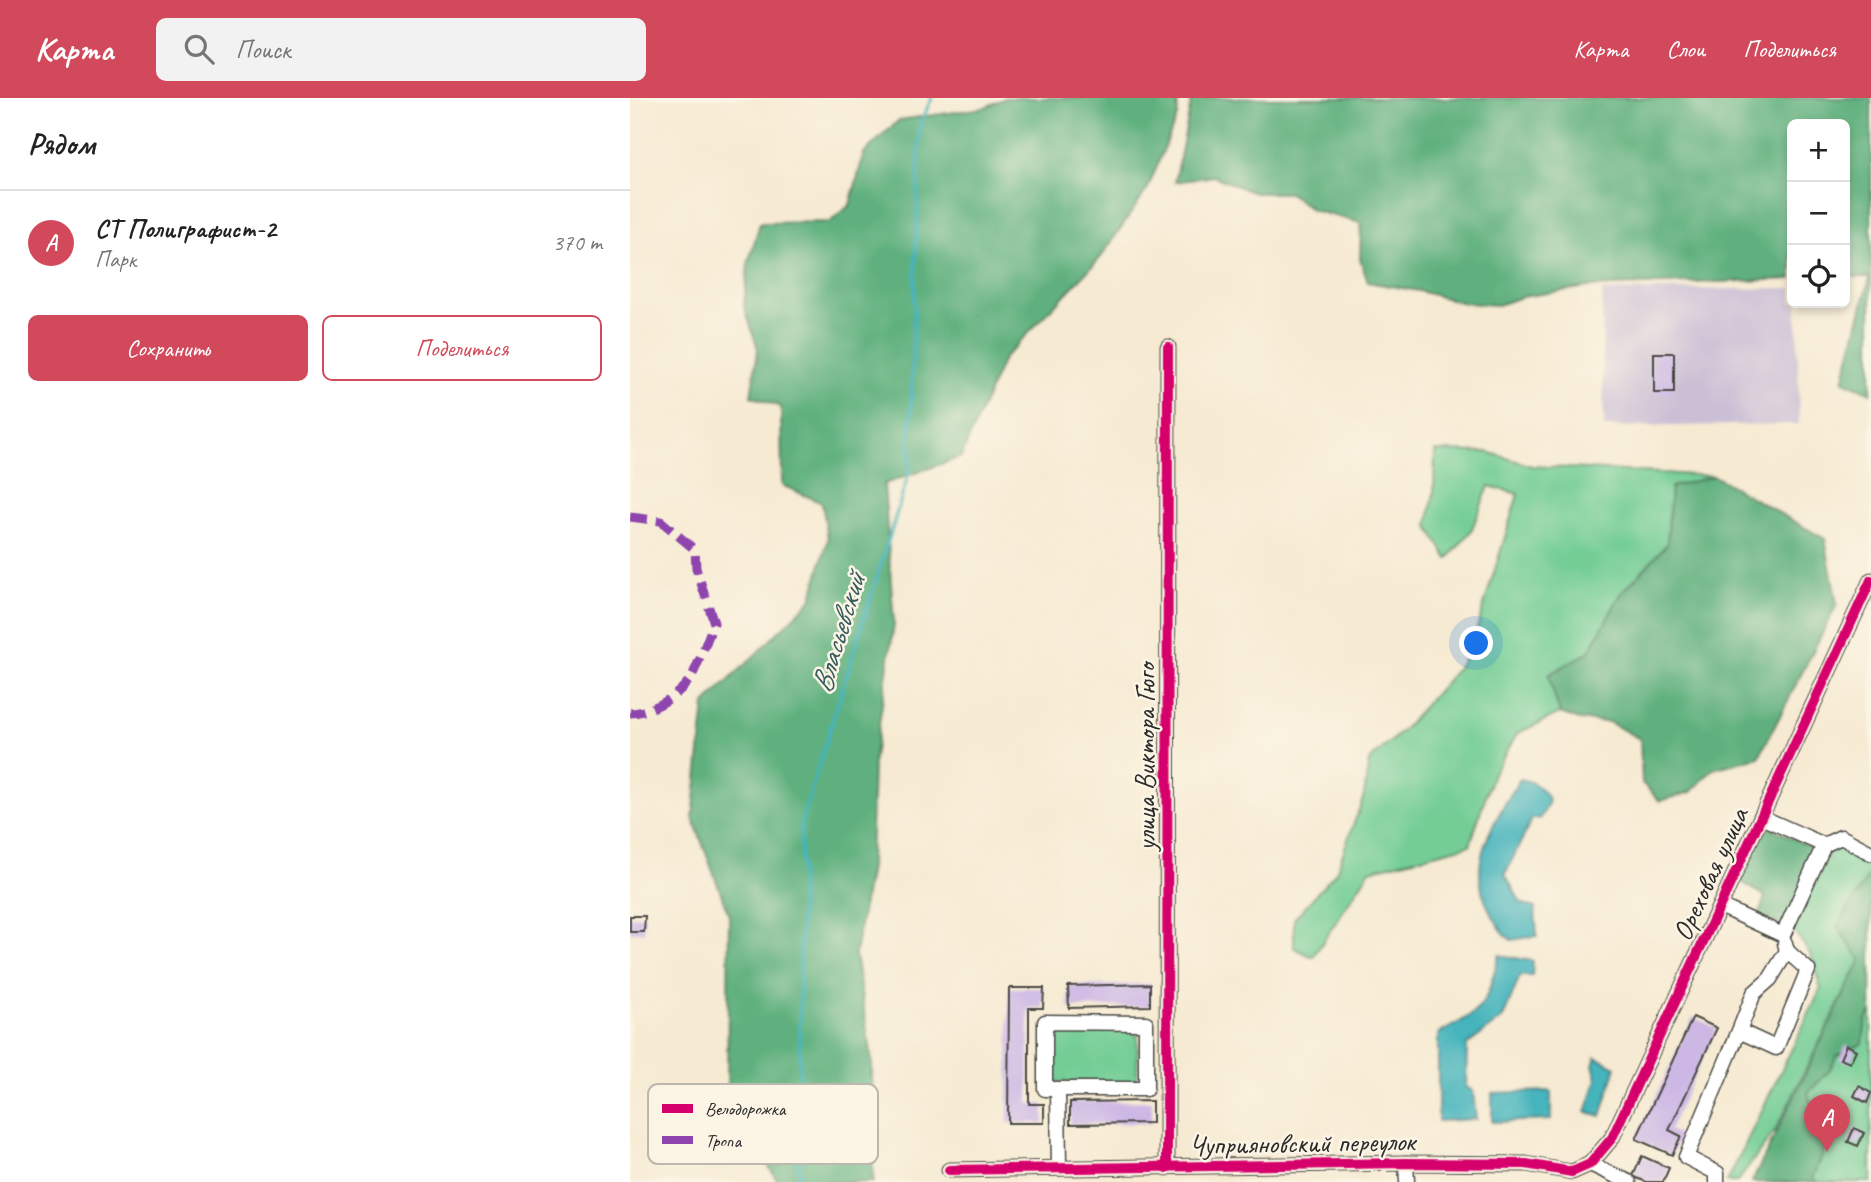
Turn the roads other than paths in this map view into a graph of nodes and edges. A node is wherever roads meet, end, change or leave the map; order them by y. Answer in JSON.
{"nodes":[{"id":1,"x":1168,"y":347,"type":"dead end"},
{"id":2,"x":1871,"y":580,"type":"edge"},
{"id":3,"x":1761,"y":817,"type":"junction"},
{"id":4,"x":1824,"y":845,"type":"junction"},
{"id":5,"x":1871,"y":853,"type":"edge"},
{"id":6,"x":1720,"y":906,"type":"junction"},
{"id":7,"x":1783,"y":934,"type":"junction"},
{"id":8,"x":1787,"y":951,"type":"junction"},
{"id":9,"x":1739,"y":1031,"type":"junction"},
{"id":10,"x":1058,"y":1089,"type":"junction"},
{"id":11,"x":1406,"y":1163,"type":"junction"},
{"id":12,"x":1590,"y":1164,"type":"junction"},
{"id":13,"x":1059,"y":1168,"type":"junction"},
{"id":14,"x":1167,"y":1168,"type":"junction"},
{"id":15,"x":949,"y":1170,"type":"dead end"},
{"id":16,"x":1572,"y":1172,"type":"joint"},
{"id":17,"x":1406,"y":1182,"type":"edge"},
{"id":18,"x":1629,"y":1182,"type":"edge"},
{"id":19,"x":1717,"y":1182,"type":"edge"}],
"edges":[{"from":1,"to":14,"type":"street","name":"улица Виктора Гюго"},
{"from":2,"to":3,"type":"street","name":"Ореховая улица"},
{"from":3,"to":4,"type":"street"},
{"from":3,"to":6,"type":"street","name":"Ореховая улица"},
{"from":4,"to":5,"type":"street"},
{"from":4,"to":7,"type":"street"},
{"from":6,"to":7,"type":"street"},
{"from":6,"to":12,"type":"street","name":"Ореховая улица"},
{"from":7,"to":8,"type":"street"},
{"from":8,"to":9,"type":"street"},
{"from":8,"to":9,"type":"street"},
{"from":9,"to":19,"type":"street"},
{"from":10,"to":10,"type":"street"},
{"from":10,"to":13,"type":"street"},
{"from":11,"to":14,"type":"street","name":"Чуприяновский переулок"},
{"from":11,"to":16,"type":"street","name":"Чуприяновский переулок"},
{"from":11,"to":17,"type":"street"},
{"from":12,"to":16,"type":"street","name":"Ореховая улица"},
{"from":12,"to":18,"type":"street"},
{"from":13,"to":14,"type":"street","name":"Чуприяновский переулок"},
{"from":13,"to":15,"type":"street","name":"Чуприяновский переулок"}]}
